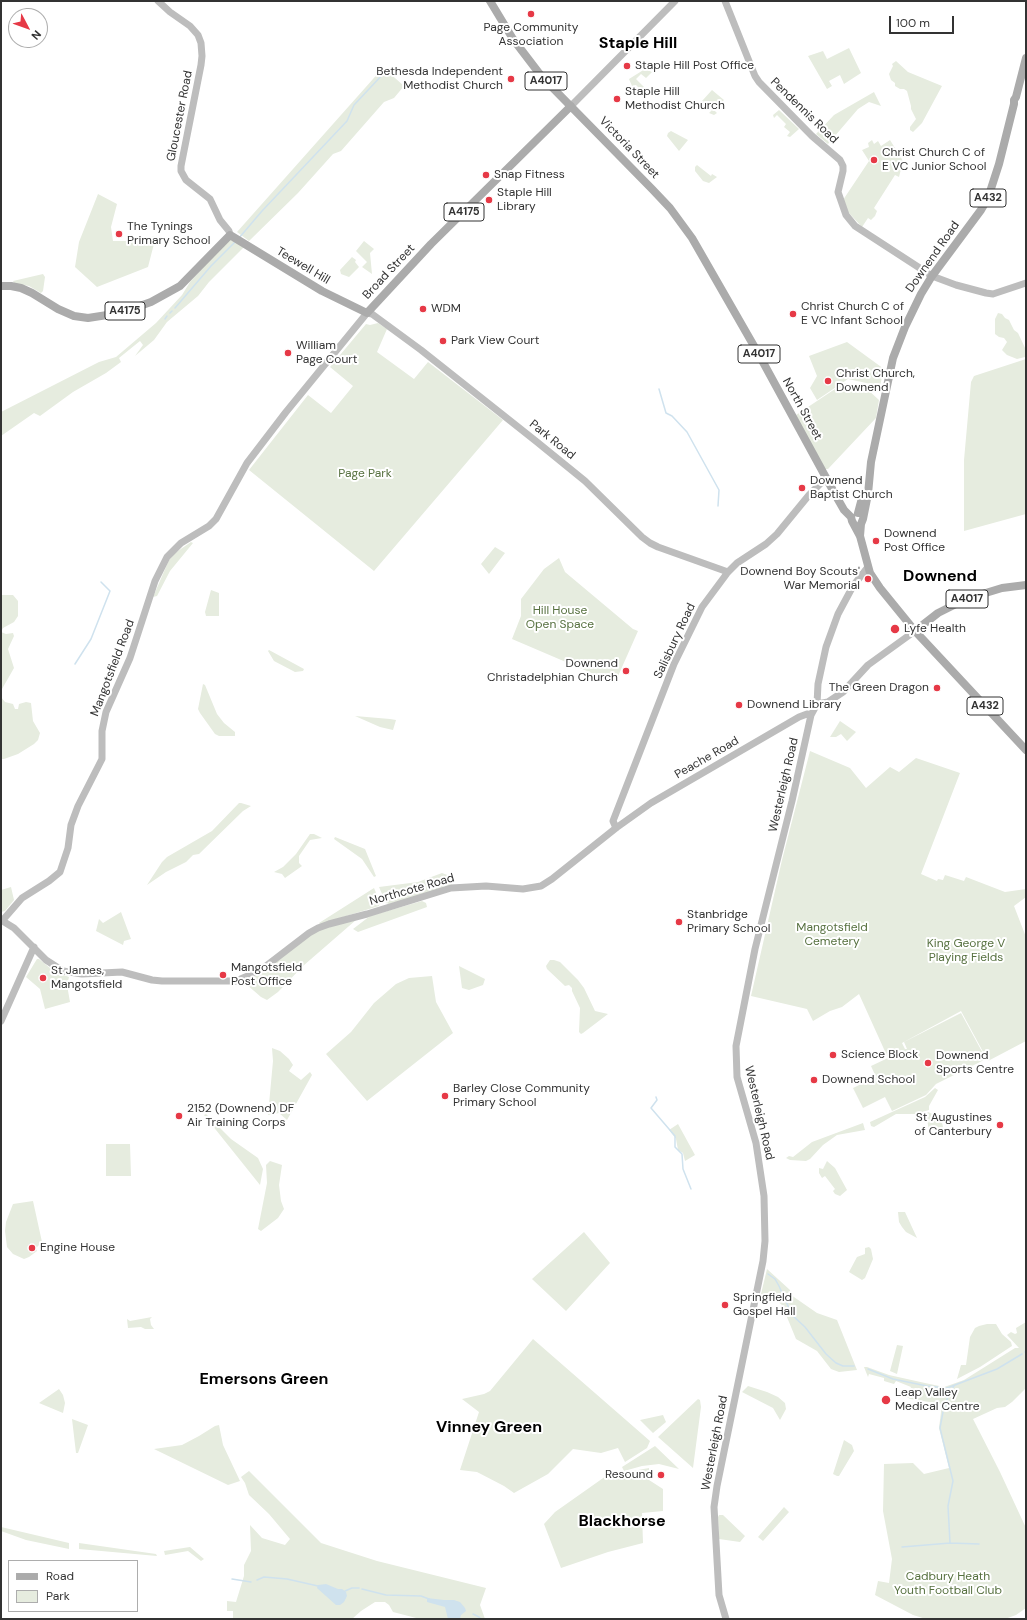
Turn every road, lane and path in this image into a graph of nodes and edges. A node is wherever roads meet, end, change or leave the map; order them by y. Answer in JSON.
{"nodes":[{"id":1,"x":158,"y":1,"type":"edge"},
{"id":2,"x":490,"y":1,"type":"edge"},
{"id":3,"x":675,"y":1,"type":"edge"},
{"id":4,"x":725,"y":1,"type":"edge"},
{"id":5,"x":1026,"y":58,"type":"edge"},
{"id":6,"x":571,"y":106,"type":"junction"},
{"id":7,"x":670,"y":208,"type":"joint"},
{"id":8,"x":232,"y":236,"type":"junction"},
{"id":9,"x":932,"y":276,"type":"junction"},
{"id":10,"x":1026,"y":283,"type":"edge"},
{"id":11,"x":1,"y":286,"type":"edge"},
{"id":12,"x":367,"y":313,"type":"junction"},
{"id":13,"x":242,"y":470,"type":"joint"},
{"id":14,"x":826,"y":478,"type":"junction"},
{"id":15,"x":858,"y":519,"type":"junction"},
{"id":16,"x":869,"y":570,"type":"junction"},
{"id":17,"x":728,"y":572,"type":"junction"},
{"id":18,"x":1026,"y":585,"type":"edge"},
{"id":19,"x":915,"y":631,"type":"junction"},
{"id":20,"x":817,"y":704,"type":"junction"},
{"id":21,"x":811,"y":715,"type":"junction"},
{"id":22,"x":1026,"y":750,"type":"edge"},
{"id":23,"x":616,"y":828,"type":"junction"},
{"id":24,"x":2,"y":921,"type":"edge"},
{"id":25,"x":34,"y":947,"type":"junction"},
{"id":26,"x":1,"y":1021,"type":"edge"},
{"id":27,"x":725,"y":1618,"type":"edge"}],
"edges":[{"from":1,"to":8,"type":"street","name":"Gloucester Road"},
{"from":2,"to":6,"type":"main road","number":"A4017"},
{"from":3,"to":6,"type":"street"},
{"from":4,"to":9,"type":"street","name":"Pendennis Road"},
{"from":5,"to":9,"type":"main road","name":"Downend Road","number":"A432"},
{"from":6,"to":7,"type":"main road","name":"Victoria Street","number":"A4017"},
{"from":6,"to":12,"type":"main road","name":"Broad Street","number":"A4175"},
{"from":7,"to":14,"type":"main road","name":"North Street","number":"A4017"},
{"from":8,"to":11,"type":"main road","number":"A4175"},
{"from":8,"to":12,"type":"main road","name":"Teewell Hill"},
{"from":9,"to":10,"type":"street"},
{"from":9,"to":15,"type":"main road","name":"Downend Road","number":"A432"},
{"from":12,"to":13,"type":"street","name":"Broad Street"},
{"from":12,"to":17,"type":"street","name":"Park Road"},
{"from":13,"to":24,"type":"street","name":"Mangotsfield Road"},
{"from":14,"to":15,"type":"main road","name":"North Street","number":"A4017"},
{"from":14,"to":17,"type":"street","name":"Salisbury Road"},
{"from":15,"to":16,"type":"main road","number":"A432"},
{"from":16,"to":19,"type":"main road","number":"A432"},
{"from":16,"to":20,"type":"street","name":"Westerleigh Road"},
{"from":17,"to":23,"type":"street","name":"Salisbury Road"},
{"from":18,"to":19,"type":"main road","number":"A4017"},
{"from":19,"to":20,"type":"street"},
{"from":19,"to":22,"type":"main road","number":"A432"},
{"from":20,"to":21,"type":"street","name":"Westerleigh Road"},
{"from":21,"to":23,"type":"street","name":"Peache Road"},
{"from":21,"to":27,"type":"street","name":"Westerleigh Road"},
{"from":23,"to":25,"type":"street","name":"Northcote Road"},
{"from":24,"to":25,"type":"street"},
{"from":25,"to":26,"type":"street"}]}
